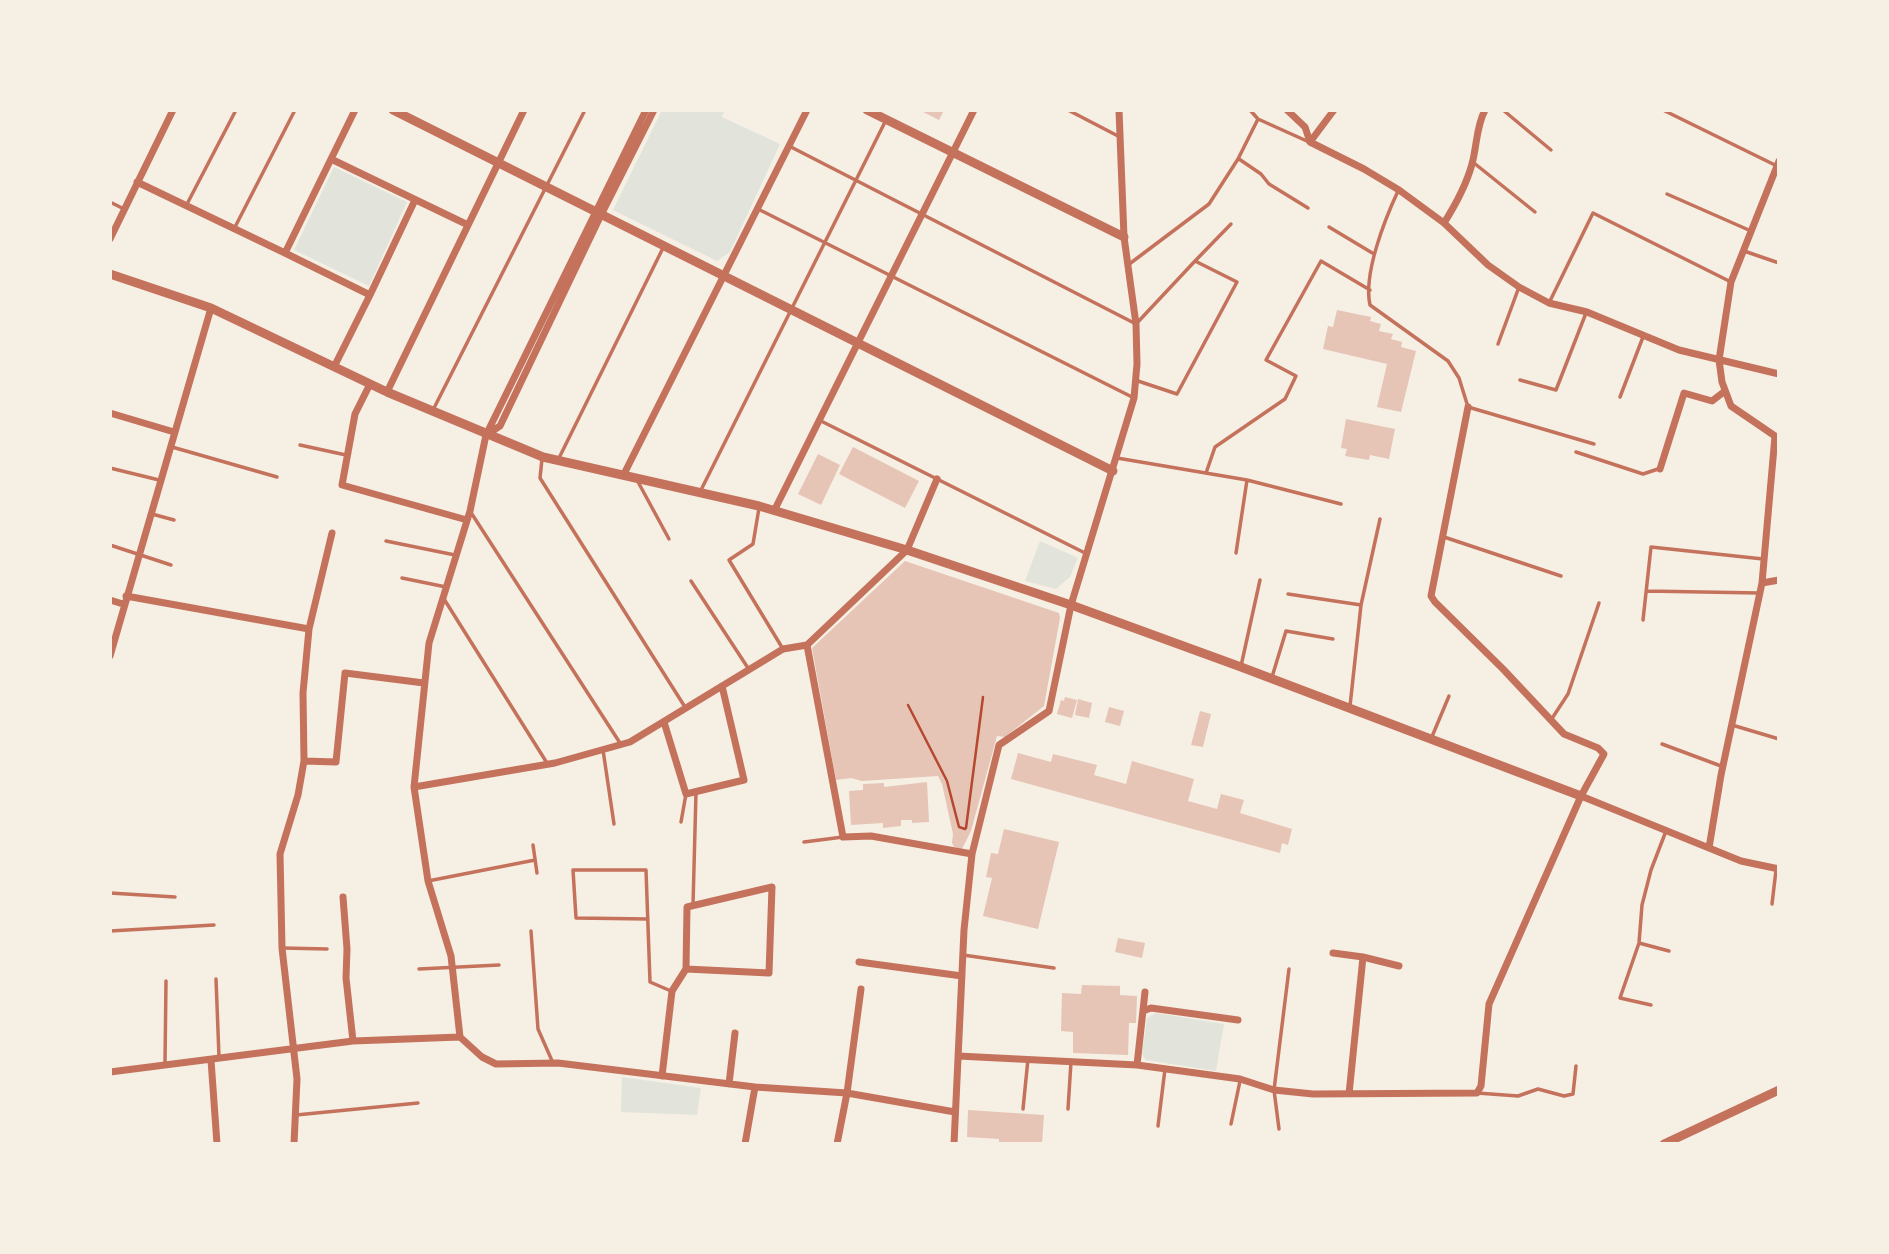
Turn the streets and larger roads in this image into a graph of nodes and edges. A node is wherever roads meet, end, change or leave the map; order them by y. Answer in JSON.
{"nodes":[{"id":1,"x":173,"y":110,"type":"edge"},
{"id":2,"x":355,"y":110,"type":"edge"},
{"id":3,"x":393,"y":110,"type":"edge"},
{"id":4,"x":524,"y":110,"type":"edge"},
{"id":5,"x":646,"y":110,"type":"edge"},
{"id":6,"x":654,"y":110,"type":"edge"},
{"id":7,"x":807,"y":110,"type":"edge"},
{"id":8,"x":867,"y":110,"type":"edge"},
{"id":9,"x":974,"y":110,"type":"edge"},
{"id":10,"x":1119,"y":110,"type":"edge"},
{"id":11,"x":1287,"y":110,"type":"edge"},
{"id":12,"x":1334,"y":110,"type":"edge"},
{"id":13,"x":1485,"y":110,"type":"edge"},
{"id":14,"x":1311,"y":142,"type":"junction"},
{"id":15,"x":954,"y":153,"type":"junction"},
{"id":16,"x":331,"y":159,"type":"junction"},
{"id":17,"x":498,"y":163,"type":"junction"},
{"id":18,"x":1778,"y":163,"type":"edge"},
{"id":19,"x":137,"y":182,"type":"junction"},
{"id":20,"x":415,"y":200,"type":"junction"},
{"id":21,"x":598,"y":213,"type":"junction"},
{"id":22,"x":1444,"y":223,"type":"junction"},
{"id":23,"x":468,"y":225,"type":"junction"},
{"id":24,"x":1124,"y":237,"type":"junction"},
{"id":25,"x":110,"y":239,"type":"edge"},
{"id":26,"x":285,"y":253,"type":"junction"},
{"id":27,"x":110,"y":274,"type":"edge"},
{"id":28,"x":724,"y":275,"type":"junction"},
{"id":29,"x":370,"y":295,"type":"junction"},
{"id":30,"x":211,"y":308,"type":"junction"},
{"id":31,"x":858,"y":344,"type":"junction"},
{"id":32,"x":1719,"y":360,"type":"junction"},
{"id":33,"x":334,"y":367,"type":"junction"},
{"id":34,"x":1779,"y":374,"type":"edge"},
{"id":35,"x":370,"y":384,"type":"junction"},
{"id":36,"x":1725,"y":391,"type":"junction"},
{"id":37,"x":387,"y":392,"type":"junction"},
{"id":38,"x":1468,"y":407,"type":"road end"},
{"id":39,"x":110,"y":413,"type":"edge"},
{"id":40,"x":174,"y":432,"type":"junction"},
{"id":41,"x":486,"y":435,"type":"junction"},
{"id":42,"x":1661,"y":469,"type":"road end"},
{"id":43,"x":1113,"y":471,"type":"junction"},
{"id":44,"x":624,"y":474,"type":"junction"},
{"id":45,"x":937,"y":479,"type":"road end"},
{"id":46,"x":774,"y":510,"type":"junction"},
{"id":47,"x":467,"y":520,"type":"junction"},
{"id":48,"x":332,"y":533,"type":"dead end"},
{"id":49,"x":907,"y":550,"type":"junction"},
{"id":50,"x":1779,"y":580,"type":"edge"},
{"id":51,"x":1762,"y":583,"type":"junction"},
{"id":52,"x":126,"y":596,"type":"junction"},
{"id":53,"x":110,"y":600,"type":"edge"},
{"id":54,"x":124,"y":604,"type":"junction"},
{"id":55,"x":1071,"y":605,"type":"junction"},
{"id":56,"x":309,"y":629,"type":"junction"},
{"id":57,"x":807,"y":645,"type":"junction"},
{"id":58,"x":110,"y":656,"type":"edge"},
{"id":59,"x":424,"y":684,"type":"junction"},
{"id":60,"x":722,"y":686,"type":"junction"},
{"id":61,"x":664,"y":722,"type":"junction"},
{"id":62,"x":304,"y":761,"type":"junction"},
{"id":63,"x":414,"y":787,"type":"junction"},
{"id":64,"x":1581,"y":796,"type":"junction"},
{"id":65,"x":1709,"y":848,"type":"junction"},
{"id":66,"x":972,"y":854,"type":"junction"},
{"id":67,"x":1777,"y":869,"type":"edge"},
{"id":68,"x":343,"y":897,"type":"dead end"},
{"id":69,"x":1333,"y":953,"type":"dead end"},
{"id":70,"x":1363,"y":957,"type":"junction"},
{"id":71,"x":859,"y":962,"type":"dead end"},
{"id":72,"x":1399,"y":966,"type":"dead end"},
{"id":73,"x":686,"y":969,"type":"junction"},
{"id":74,"x":962,"y":976,"type":"junction"},
{"id":75,"x":861,"y":989,"type":"dead end"},
{"id":76,"x":1145,"y":992,"type":"dead end"},
{"id":77,"x":1143,"y":1011,"type":"junction"},
{"id":78,"x":1238,"y":1020,"type":"dead end"},
{"id":79,"x":735,"y":1033,"type":"dead end"},
{"id":80,"x":460,"y":1037,"type":"junction"},
{"id":81,"x":353,"y":1041,"type":"junction"},
{"id":82,"x":295,"y":1049,"type":"junction"},
{"id":83,"x":958,"y":1056,"type":"junction"},
{"id":84,"x":215,"y":1059,"type":"junction"},
{"id":85,"x":1137,"y":1065,"type":"junction"},
{"id":86,"x":110,"y":1072,"type":"edge"},
{"id":87,"x":662,"y":1076,"type":"junction"},
{"id":88,"x":729,"y":1084,"type":"junction"},
{"id":89,"x":755,"y":1087,"type":"junction"},
{"id":90,"x":1779,"y":1090,"type":"edge"},
{"id":91,"x":847,"y":1093,"type":"junction"},
{"id":92,"x":1349,"y":1094,"type":"junction"},
{"id":93,"x":955,"y":1112,"type":"junction"},
{"id":94,"x":217,"y":1144,"type":"edge"},
{"id":95,"x":294,"y":1144,"type":"edge"},
{"id":96,"x":745,"y":1144,"type":"edge"},
{"id":97,"x":837,"y":1144,"type":"edge"},
{"id":98,"x":954,"y":1144,"type":"edge"},
{"id":99,"x":1664,"y":1144,"type":"edge"}],
"edges":[{"from":1,"to":19,"type":"street"},
{"from":2,"to":16,"type":"street"},
{"from":3,"to":17,"type":"street"},
{"from":4,"to":17,"type":"street"},
{"from":5,"to":21,"type":"street"},
{"from":6,"to":21,"type":"street"},
{"from":7,"to":28,"type":"street"},
{"from":8,"to":15,"type":"street"},
{"from":9,"to":15,"type":"street"},
{"from":10,"to":24,"type":"street"},
{"from":11,"to":14,"type":"street"},
{"from":12,"to":14,"type":"street"},
{"from":13,"to":22,"type":"street"},
{"from":14,"to":22,"type":"street"},
{"from":15,"to":24,"type":"street"},
{"from":15,"to":31,"type":"street"},
{"from":16,"to":20,"type":"street"},
{"from":16,"to":26,"type":"street"},
{"from":17,"to":21,"type":"street"},
{"from":17,"to":23,"type":"street"},
{"from":18,"to":32,"type":"street"},
{"from":19,"to":25,"type":"street"},
{"from":19,"to":26,"type":"street"},
{"from":20,"to":23,"type":"street"},
{"from":20,"to":29,"type":"street"},
{"from":21,"to":28,"type":"street"},
{"from":21,"to":41,"type":"street"},
{"from":22,"to":32,"type":"street"},
{"from":23,"to":37,"type":"street"},
{"from":24,"to":43,"type":"street"},
{"from":26,"to":29,"type":"street"},
{"from":27,"to":30,"type":"street"},
{"from":28,"to":31,"type":"street"},
{"from":28,"to":44,"type":"street"},
{"from":29,"to":33,"type":"street"},
{"from":30,"to":33,"type":"street"},
{"from":30,"to":40,"type":"street"},
{"from":31,"to":43,"type":"street"},
{"from":31,"to":46,"type":"street"},
{"from":32,"to":34,"type":"street"},
{"from":32,"to":36,"type":"street"},
{"from":33,"to":35,"type":"street"},
{"from":35,"to":37,"type":"street"},
{"from":35,"to":47,"type":"street"},
{"from":36,"to":42,"type":"street"},
{"from":36,"to":51,"type":"street"},
{"from":37,"to":41,"type":"street"},
{"from":38,"to":64,"type":"street"},
{"from":39,"to":40,"type":"street"},
{"from":40,"to":52,"type":"street"},
{"from":41,"to":44,"type":"street"},
{"from":41,"to":47,"type":"street"},
{"from":43,"to":55,"type":"street"},
{"from":44,"to":46,"type":"street"},
{"from":45,"to":49,"type":"street"},
{"from":46,"to":49,"type":"street"},
{"from":47,"to":59,"type":"street"},
{"from":48,"to":56,"type":"street"},
{"from":49,"to":55,"type":"street"},
{"from":49,"to":57,"type":"street"},
{"from":50,"to":51,"type":"street"},
{"from":51,"to":65,"type":"street"},
{"from":52,"to":54,"type":"street"},
{"from":52,"to":56,"type":"street"},
{"from":53,"to":54,"type":"street"},
{"from":54,"to":58,"type":"street"},
{"from":55,"to":64,"type":"street"},
{"from":55,"to":66,"type":"street"},
{"from":56,"to":62,"type":"street"},
{"from":57,"to":60,"type":"street"},
{"from":57,"to":66,"type":"street"},
{"from":59,"to":62,"type":"street"},
{"from":59,"to":63,"type":"street"},
{"from":60,"to":61,"type":"street"},
{"from":60,"to":61,"type":"street"},
{"from":61,"to":63,"type":"street"},
{"from":62,"to":82,"type":"street"},
{"from":63,"to":80,"type":"street"},
{"from":64,"to":65,"type":"street"},
{"from":64,"to":92,"type":"street"},
{"from":65,"to":67,"type":"street"},
{"from":66,"to":74,"type":"street"},
{"from":68,"to":81,"type":"street"},
{"from":69,"to":70,"type":"street"},
{"from":70,"to":72,"type":"street"},
{"from":70,"to":92,"type":"street"},
{"from":71,"to":74,"type":"street"},
{"from":73,"to":73,"type":"street"},
{"from":73,"to":87,"type":"street"},
{"from":74,"to":83,"type":"street"},
{"from":75,"to":91,"type":"street"},
{"from":76,"to":77,"type":"street"},
{"from":77,"to":78,"type":"street"},
{"from":77,"to":85,"type":"street"},
{"from":79,"to":88,"type":"street"},
{"from":80,"to":81,"type":"street"},
{"from":80,"to":87,"type":"street"},
{"from":81,"to":82,"type":"street"},
{"from":82,"to":84,"type":"street"},
{"from":82,"to":95,"type":"street"},
{"from":83,"to":85,"type":"street"},
{"from":83,"to":93,"type":"street"},
{"from":84,"to":86,"type":"street"},
{"from":84,"to":94,"type":"street"},
{"from":85,"to":92,"type":"street"},
{"from":87,"to":88,"type":"street"},
{"from":88,"to":89,"type":"street"},
{"from":89,"to":91,"type":"street"},
{"from":89,"to":96,"type":"street"},
{"from":90,"to":99,"type":"street"},
{"from":91,"to":93,"type":"street"},
{"from":91,"to":97,"type":"street"},
{"from":93,"to":98,"type":"street"}]}
